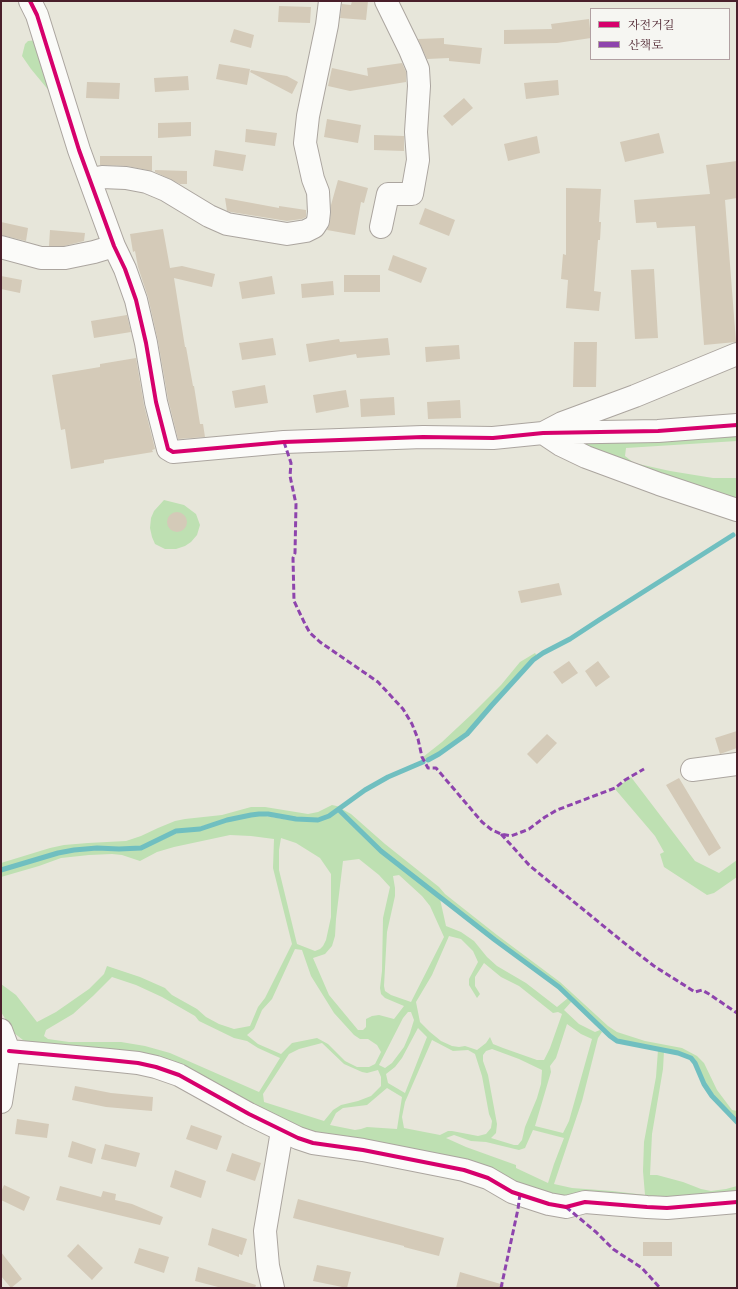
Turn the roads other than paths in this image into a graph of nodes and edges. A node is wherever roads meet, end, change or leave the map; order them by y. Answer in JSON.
{"nodes":[{"id":1,"x":30,"y":1,"type":"edge"},
{"id":2,"x":330,"y":1,"type":"edge"},
{"id":3,"x":386,"y":1,"type":"edge"},
{"id":4,"x":90,"y":179,"type":"junction"},
{"id":5,"x":381,"y":228,"type":"dead end"},
{"id":6,"x":114,"y":246,"type":"junction"},
{"id":7,"x":1,"y":247,"type":"edge"},
{"id":8,"x":737,"y":354,"type":"edge"},
{"id":9,"x":737,"y":425,"type":"edge"},
{"id":10,"x":543,"y":433,"type":"junction"},
{"id":11,"x":737,"y":510,"type":"edge"},
{"id":12,"x":737,"y":764,"type":"edge"},
{"id":13,"x":692,"y":770,"type":"dead end"},
{"id":14,"x":1,"y":1030,"type":"edge"},
{"id":15,"x":9,"y":1052,"type":"junction"},
{"id":16,"x":1,"y":1102,"type":"edge"},
{"id":17,"x":282,"y":1131,"type":"junction"},
{"id":18,"x":737,"y":1202,"type":"edge"},
{"id":19,"x":273,"y":1288,"type":"edge"}],
"edges":[{"from":1,"to":4,"type":"street"},
{"from":2,"to":4,"type":"street"},
{"from":3,"to":5,"type":"street"},
{"from":4,"to":6,"type":"street"},
{"from":6,"to":7,"type":"street"},
{"from":6,"to":10,"type":"street"},
{"from":8,"to":10,"type":"street"},
{"from":9,"to":10,"type":"street"},
{"from":10,"to":11,"type":"street"},
{"from":12,"to":13,"type":"street"},
{"from":14,"to":15,"type":"street"},
{"from":15,"to":16,"type":"street"},
{"from":15,"to":17,"type":"street"},
{"from":17,"to":18,"type":"street"},
{"from":17,"to":19,"type":"street"}]}
